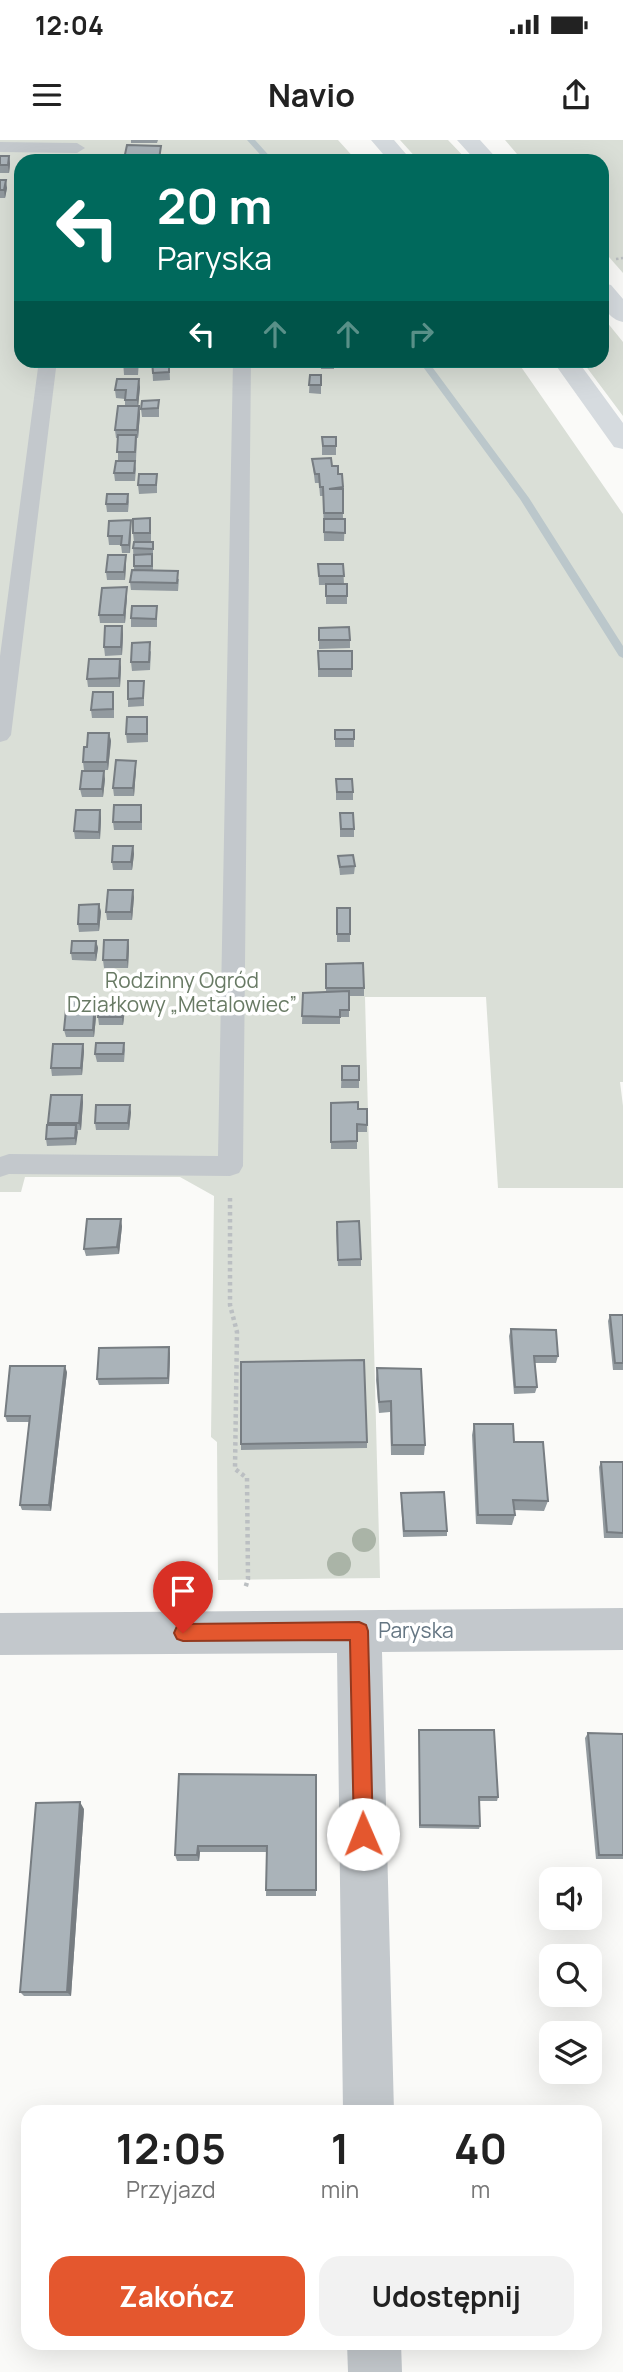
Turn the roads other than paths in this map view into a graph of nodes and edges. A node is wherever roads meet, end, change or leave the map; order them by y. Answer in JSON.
{"nodes":[{"id":1,"x":382,"y":140,"type":"edge"},
{"id":2,"x":468,"y":140,"type":"edge"},
{"id":3,"x":0,"y":147,"type":"edge"},
{"id":4,"x":77,"y":150,"type":"edge"},
{"id":5,"x":395,"y":154,"type":"edge"},
{"id":6,"x":481,"y":154,"type":"edge"},
{"id":7,"x":609,"y":298,"type":"edge"},
{"id":8,"x":623,"y":315,"type":"edge"},
{"id":9,"x":47,"y":368,"type":"edge"},
{"id":10,"x":242,"y":368,"type":"edge"},
{"id":11,"x":570,"y":368,"type":"edge"},
{"id":12,"x":623,"y":441,"type":"edge"},
{"id":13,"x":0,"y":735,"type":"edge"},
{"id":14,"x":0,"y":1167,"type":"edge"},
{"id":15,"x":623,"y":1629,"type":"edge"},
{"id":16,"x":359,"y":1631,"type":"junction"},
{"id":17,"x":0,"y":1634,"type":"edge"},
{"id":18,"x":369,"y":2105,"type":"edge"},
{"id":19,"x":374,"y":2350,"type":"edge"},
{"id":20,"x":375,"y":2372,"type":"edge"}],
"edges":[{"from":1,"to":5,"type":"highway"},
{"from":2,"to":6,"type":"highway"},
{"from":3,"to":4,"type":"lane"},
{"from":7,"to":8,"type":"highway"},
{"from":9,"to":13,"type":"lane"},
{"from":10,"to":14,"type":"lane"},
{"from":11,"to":12,"type":"highway"},
{"from":15,"to":16,"type":"street","name":"Paryska"},
{"from":16,"to":17,"type":"street","name":"Paryska"},
{"from":16,"to":18,"type":"street"},
{"from":19,"to":20,"type":"street"}]}
